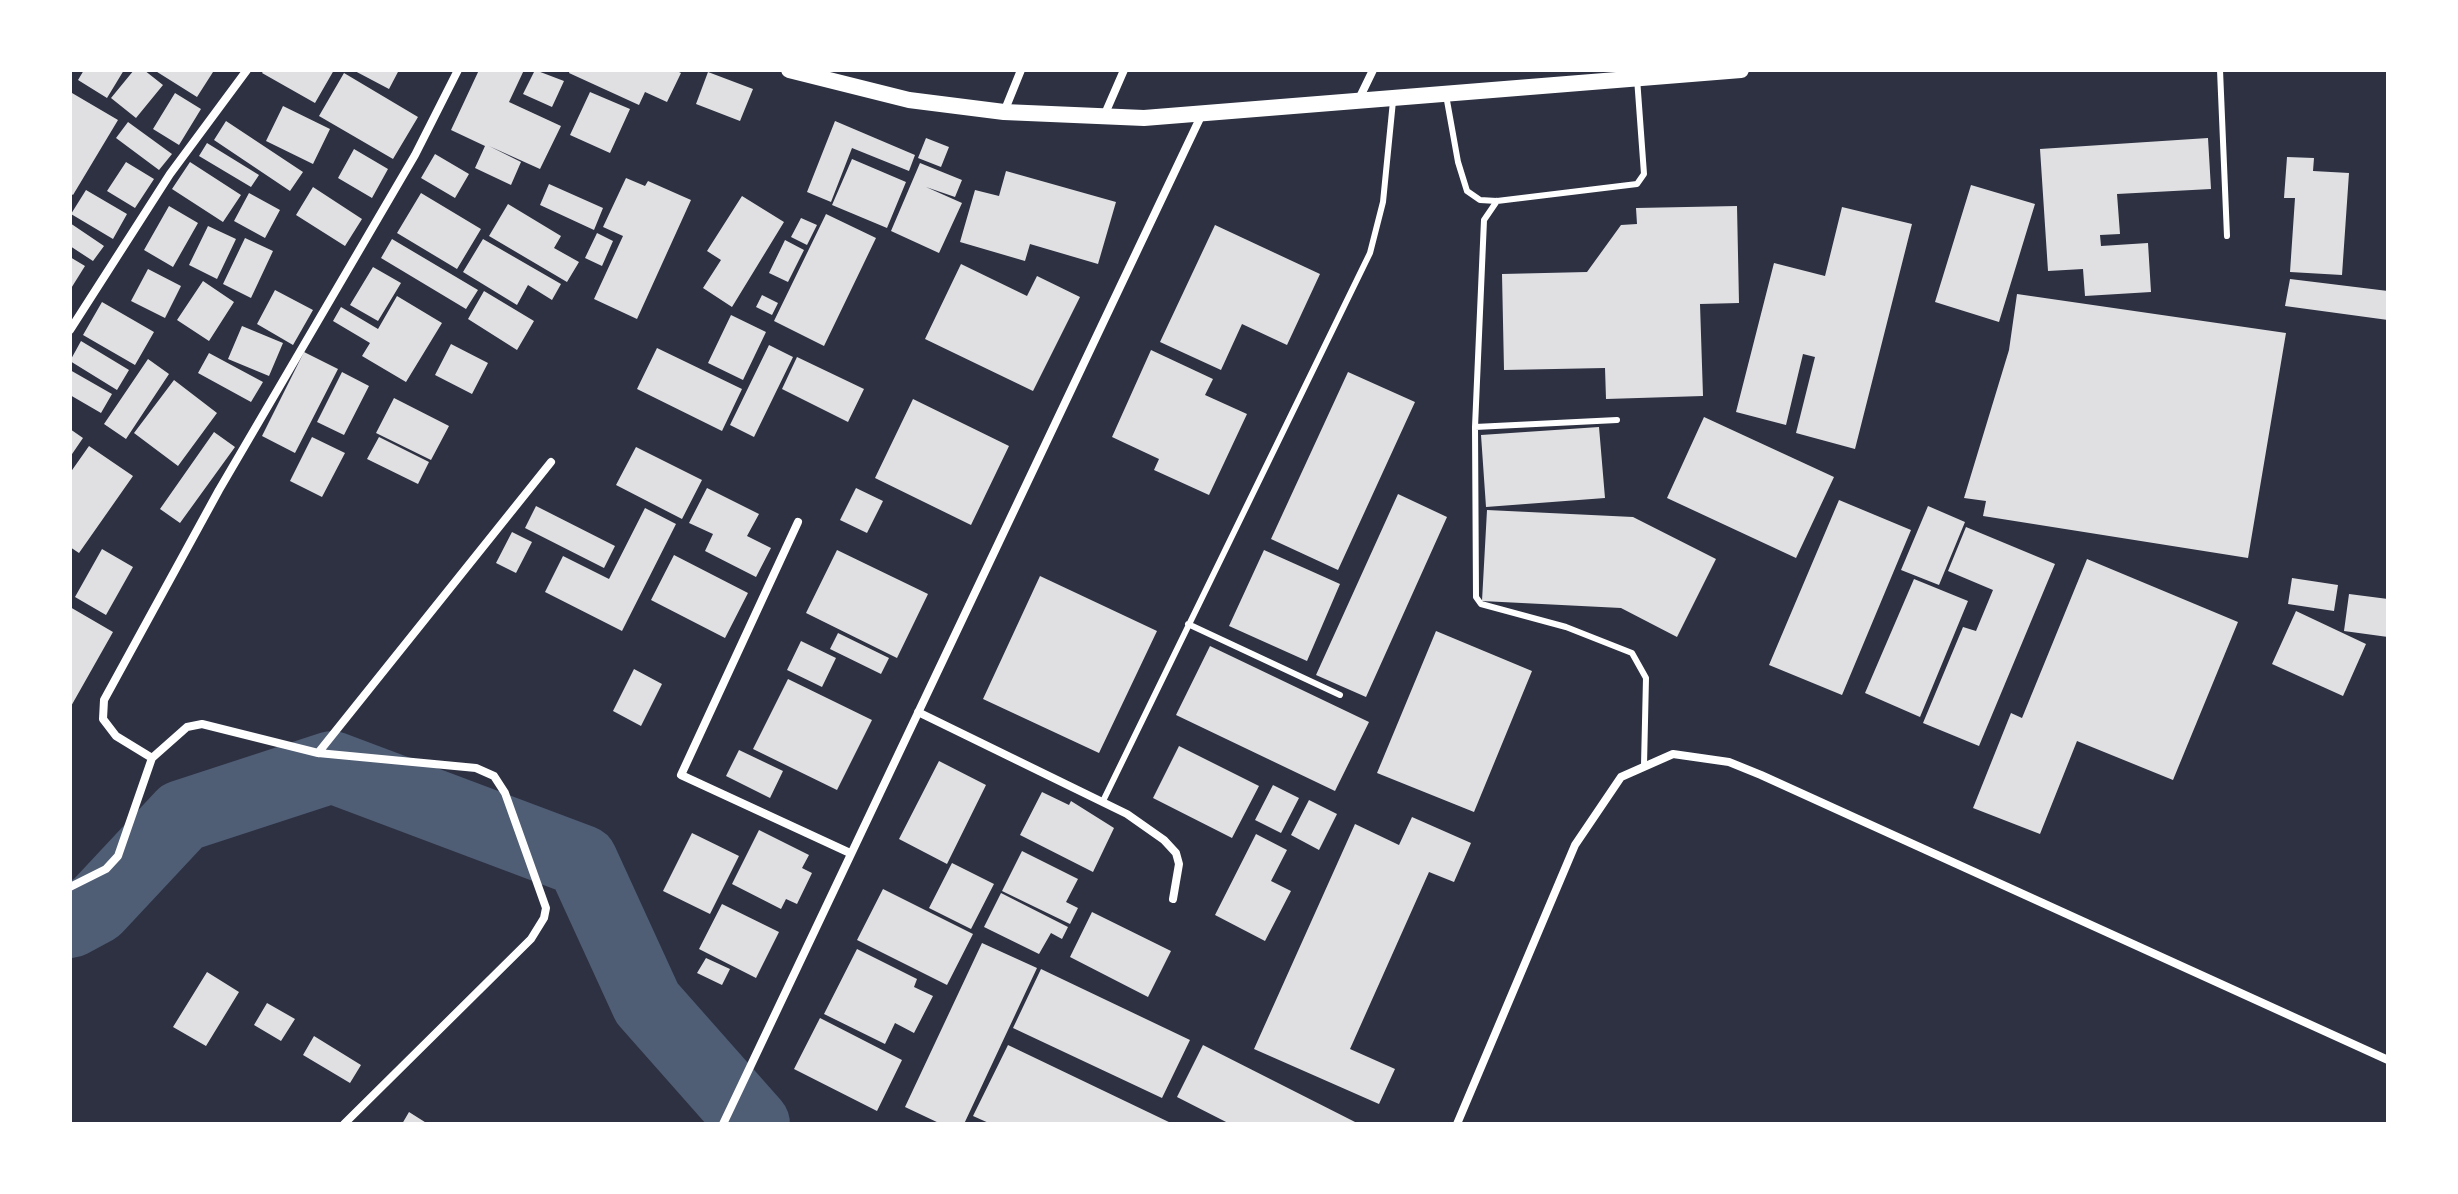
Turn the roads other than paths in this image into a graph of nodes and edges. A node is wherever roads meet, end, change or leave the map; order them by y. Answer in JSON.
{"nodes":[{"id":1,"x":247,"y":70,"type":"edge"},
{"id":2,"x":458,"y":70,"type":"edge"},
{"id":3,"x":789,"y":70,"type":"edge"},
{"id":4,"x":1021,"y":70,"type":"edge"},
{"id":5,"x":1124,"y":70,"type":"edge"},
{"id":6,"x":1373,"y":70,"type":"edge"},
{"id":7,"x":1741,"y":70,"type":"edge"},
{"id":8,"x":2220,"y":70,"type":"edge"},
{"id":9,"x":819,"y":74,"type":"edge"},
{"id":10,"x":1566,"y":77,"type":"edge"},
{"id":11,"x":1637,"y":78,"type":"junction"},
{"id":12,"x":1446,"y":93,"type":"junction"},
{"id":13,"x":1394,"y":98,"type":"junction"},
{"id":14,"x":1358,"y":101,"type":"junction"},
{"id":15,"x":1004,"y":112,"type":"junction"},
{"id":16,"x":1202,"y":113,"type":"junction"},
{"id":17,"x":1104,"y":116,"type":"junction"},
{"id":18,"x":1497,"y":201,"type":"junction"},
{"id":19,"x":2227,"y":236,"type":"dead end"},
{"id":20,"x":70,"y":330,"type":"edge"},
{"id":21,"x":1617,"y":420,"type":"dead end"},
{"id":22,"x":1475,"y":427,"type":"junction"},
{"id":23,"x":551,"y":462,"type":"dead end"},
{"id":24,"x":798,"y":522,"type":"dead end"},
{"id":25,"x":1188,"y":624,"type":"junction"},
{"id":26,"x":1340,"y":695,"type":"dead end"},
{"id":27,"x":918,"y":712,"type":"junction"},
{"id":28,"x":318,"y":753,"type":"junction"},
{"id":29,"x":152,"y":758,"type":"junction"},
{"id":30,"x":1644,"y":765,"type":"junction"},
{"id":31,"x":1103,"y":801,"type":"junction"},
{"id":32,"x":850,"y":853,"type":"junction"},
{"id":33,"x":70,"y":887,"type":"edge"},
{"id":34,"x":1173,"y":899,"type":"dead end"},
{"id":35,"x":2388,"y":1060,"type":"edge"},
{"id":36,"x":344,"y":1124,"type":"edge"},
{"id":37,"x":723,"y":1124,"type":"edge"},
{"id":38,"x":1457,"y":1124,"type":"edge"}],
"edges":[{"from":1,"to":20,"type":"street"},
{"from":2,"to":29,"type":"street"},
{"from":3,"to":9,"type":"main road"},
{"from":4,"to":15,"type":"street"},
{"from":5,"to":17,"type":"street"},
{"from":6,"to":14,"type":"street"},
{"from":7,"to":11,"type":"main road"},
{"from":8,"to":19,"type":"lane"},
{"from":9,"to":15,"type":"main road"},
{"from":10,"to":11,"type":"main road"},
{"from":10,"to":12,"type":"main road"},
{"from":11,"to":18,"type":"lane"},
{"from":12,"to":13,"type":"main road"},
{"from":12,"to":18,"type":"lane"},
{"from":13,"to":14,"type":"main road"},
{"from":13,"to":25,"type":"lane"},
{"from":14,"to":16,"type":"main road"},
{"from":15,"to":17,"type":"main road"},
{"from":16,"to":17,"type":"main road"},
{"from":16,"to":27,"type":"street"},
{"from":18,"to":22,"type":"lane"},
{"from":21,"to":22,"type":"lane"},
{"from":22,"to":30,"type":"lane"},
{"from":23,"to":28,"type":"street"},
{"from":24,"to":32,"type":"street"},
{"from":25,"to":26,"type":"lane"},
{"from":25,"to":31,"type":"lane"},
{"from":27,"to":31,"type":"street"},
{"from":27,"to":32,"type":"street"},
{"from":28,"to":29,"type":"street"},
{"from":28,"to":36,"type":"street"},
{"from":29,"to":33,"type":"street"},
{"from":30,"to":35,"type":"street"},
{"from":30,"to":38,"type":"street"},
{"from":31,"to":34,"type":"street"},
{"from":32,"to":37,"type":"street"}]}
